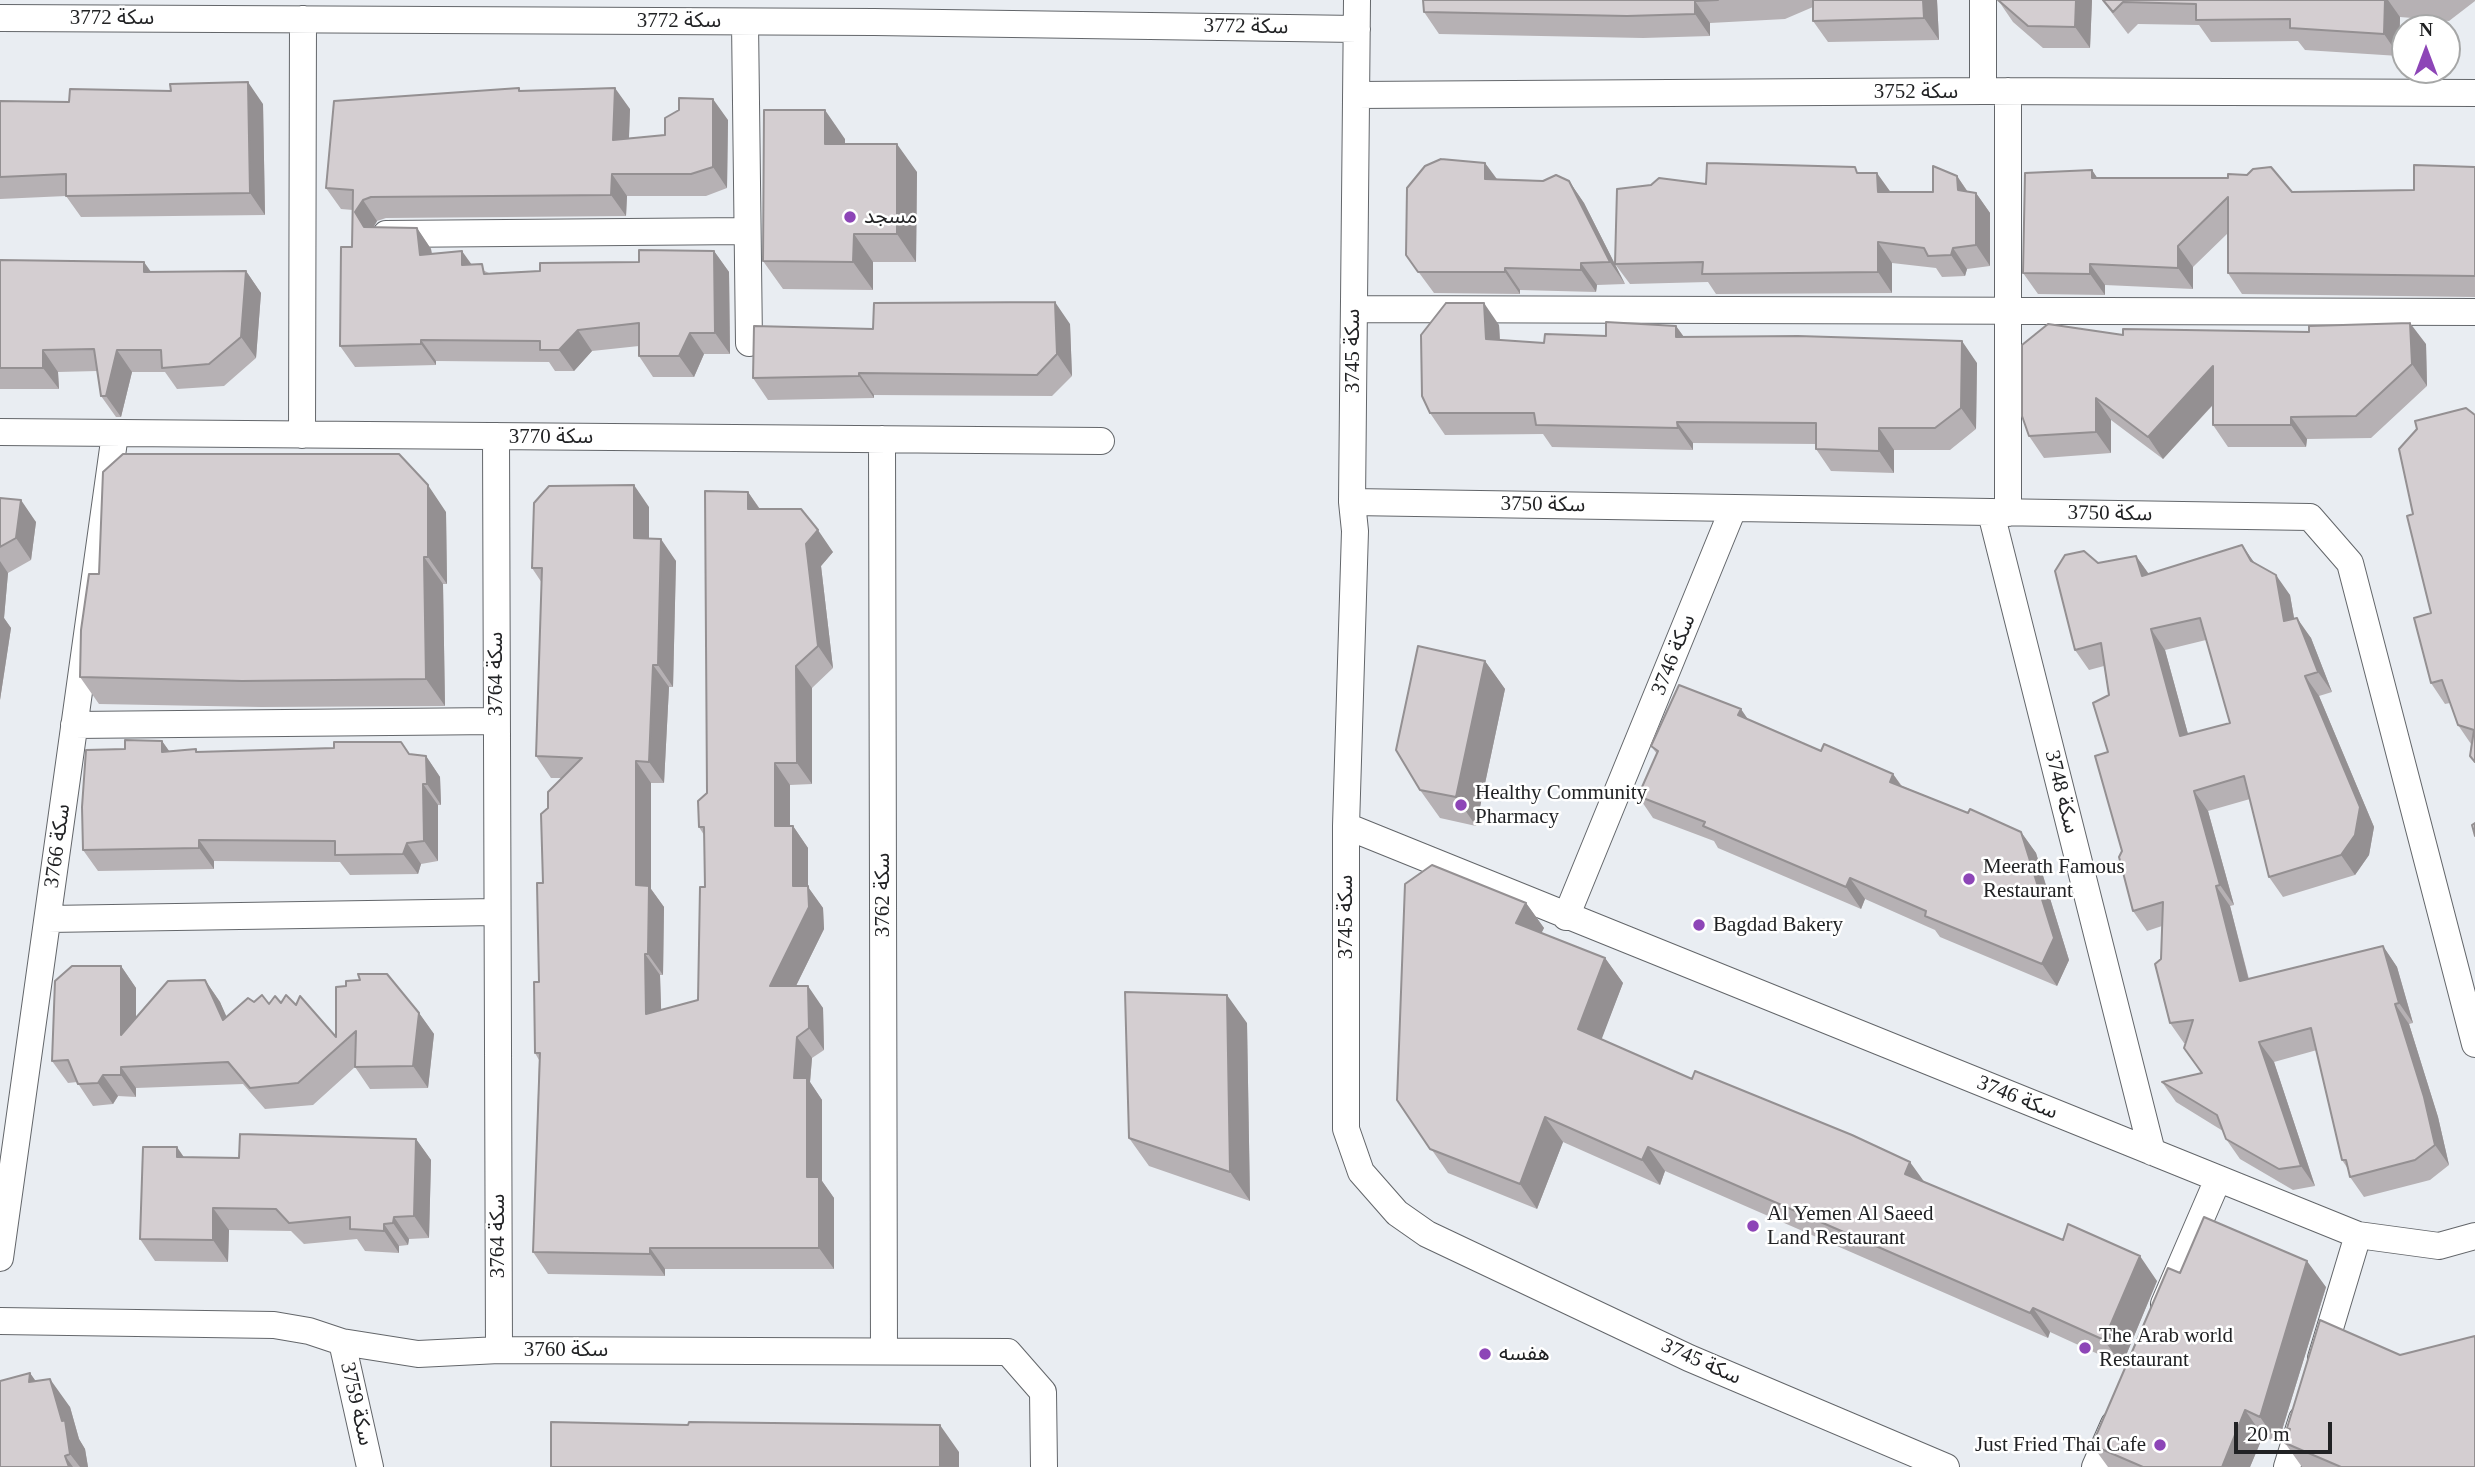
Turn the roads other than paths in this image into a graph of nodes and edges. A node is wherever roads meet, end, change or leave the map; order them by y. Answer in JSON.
{"nodes":[{"id":1,"x":1357,"y":0,"type":"edge"},
{"id":2,"x":1983,"y":0,"type":"edge"},
{"id":3,"x":874,"y":11,"type":"edge"},
{"id":4,"x":0,"y":18,"type":"edge"},
{"id":5,"x":303,"y":19,"type":"junction"},
{"id":6,"x":745,"y":22,"type":"junction"},
{"id":7,"x":1357,"y":29,"type":"junction"},
{"id":8,"x":1995,"y":91,"type":"junction"},
{"id":9,"x":2475,"y":93,"type":"edge"},
{"id":10,"x":1356,"y":95,"type":"junction"},
{"id":11,"x":747,"y":231,"type":"junction"},
{"id":12,"x":386,"y":233,"type":"edge"},
{"id":13,"x":1354,"y":309,"type":"junction"},
{"id":14,"x":2008,"y":310,"type":"junction"},
{"id":15,"x":2474,"y":312,"type":"edge"},
{"id":16,"x":749,"y":343,"type":"dead end"},
{"id":17,"x":0,"y":432,"type":"edge"},
{"id":18,"x":115,"y":434,"type":"junction"},
{"id":19,"x":302,"y":435,"type":"junction"},
{"id":20,"x":496,"y":436,"type":"junction"},
{"id":21,"x":882,"y":439,"type":"junction"},
{"id":22,"x":1101,"y":441,"type":"dead end"},
{"id":23,"x":1352,"y":502,"type":"junction"},
{"id":24,"x":1733,"y":509,"type":"junction"},
{"id":25,"x":1999,"y":513,"type":"junction"},
{"id":26,"x":496,"y":721,"type":"junction"},
{"id":27,"x":74,"y":725,"type":"junction"},
{"id":28,"x":1346,"y":825,"type":"junction"},
{"id":29,"x":496,"y":912,"type":"junction"},
{"id":30,"x":1566,"y":917,"type":"junction"},
{"id":31,"x":48,"y":919,"type":"junction"},
{"id":32,"x":2475,"y":1044,"type":"edge"},
{"id":33,"x":2152,"y":1152,"type":"junction"},
{"id":34,"x":2218,"y":1179,"type":"junction"},
{"id":35,"x":2358,"y":1235,"type":"junction"},
{"id":36,"x":2475,"y":1236,"type":"edge"},
{"id":37,"x":0,"y":1258,"type":"edge"},
{"id":38,"x":0,"y":1321,"type":"edge"},
{"id":39,"x":2154,"y":1329,"type":"edge"},
{"id":40,"x":342,"y":1342,"type":"junction"},
{"id":41,"x":499,"y":1350,"type":"junction"},
{"id":42,"x":884,"y":1351,"type":"junction"},
{"id":43,"x":2122,"y":1404,"type":"edge"},
{"id":44,"x":370,"y":1467,"type":"edge"},
{"id":45,"x":1044,"y":1467,"type":"edge"},
{"id":46,"x":1946,"y":1467,"type":"edge"},
{"id":47,"x":2095,"y":1467,"type":"edge"},
{"id":48,"x":2287,"y":1467,"type":"edge"}],
"edges":[{"from":1,"to":7,"type":"street","name":"سكة 3745"},
{"from":2,"to":8,"type":"street","name":"سكة 3748"},
{"from":3,"to":6,"type":"street","name":"سكة 3772"},
{"from":3,"to":7,"type":"street","name":"سكة 3772"},
{"from":4,"to":5,"type":"street","name":"سكة 3772"},
{"from":5,"to":6,"type":"street","name":"سكة 3772"},
{"from":5,"to":19,"type":"street"},
{"from":6,"to":11,"type":"street"},
{"from":7,"to":10,"type":"street","name":"سكة 3745"},
{"from":8,"to":9,"type":"street","name":"سكة 3752"},
{"from":8,"to":10,"type":"street","name":"سكة 3752"},
{"from":8,"to":14,"type":"street","name":"سكة 3748"},
{"from":10,"to":13,"type":"street","name":"سكة 3745"},
{"from":11,"to":12,"type":"street"},
{"from":11,"to":16,"type":"street"},
{"from":13,"to":14,"type":"street"},
{"from":13,"to":23,"type":"street","name":"سكة 3745"},
{"from":14,"to":15,"type":"street"},
{"from":14,"to":25,"type":"street","name":"سكة 3748"},
{"from":17,"to":18,"type":"street","name":"سكة 3770"},
{"from":18,"to":19,"type":"street","name":"سكة 3770"},
{"from":18,"to":27,"type":"street","name":"سكة 3766"},
{"from":19,"to":20,"type":"street","name":"سكة 3770"},
{"from":20,"to":21,"type":"street","name":"سكة 3770"},
{"from":20,"to":26,"type":"street","name":"سكة 3764"},
{"from":21,"to":22,"type":"street","name":"سكة 3770"},
{"from":21,"to":42,"type":"street","name":"سكة 3762"},
{"from":23,"to":24,"type":"street","name":"سكة 3750"},
{"from":23,"to":28,"type":"street","name":"سكة 3745"},
{"from":24,"to":25,"type":"street","name":"سكة 3750"},
{"from":24,"to":30,"type":"street","name":"سكة 3746"},
{"from":25,"to":32,"type":"street","name":"سكة 3750"},
{"from":25,"to":33,"type":"street","name":"سكة 3748"},
{"from":26,"to":27,"type":"street"},
{"from":26,"to":29,"type":"street","name":"سكة 3764"},
{"from":27,"to":31,"type":"street","name":"سكة 3766"},
{"from":28,"to":30,"type":"street","name":"سكة 3746"},
{"from":28,"to":46,"type":"street","name":"سكة 3745"},
{"from":29,"to":31,"type":"street"},
{"from":29,"to":41,"type":"street","name":"سكة 3764"},
{"from":30,"to":33,"type":"street","name":"سكة 3746"},
{"from":31,"to":37,"type":"street","name":"سكة 3766"},
{"from":33,"to":34,"type":"street","name":"سكة 3746"},
{"from":34,"to":35,"type":"street","name":"سكة 3746"},
{"from":34,"to":39,"type":"street"},
{"from":35,"to":36,"type":"street","name":"سكة 3746"},
{"from":35,"to":48,"type":"street"},
{"from":38,"to":40,"type":"street","name":"سكة 3760"},
{"from":40,"to":41,"type":"street","name":"سكة 3760"},
{"from":40,"to":44,"type":"street","name":"سكة 3759"},
{"from":41,"to":42,"type":"street","name":"سكة 3760"},
{"from":42,"to":45,"type":"street","name":"سكة 3760"},
{"from":43,"to":47,"type":"street"}]}
